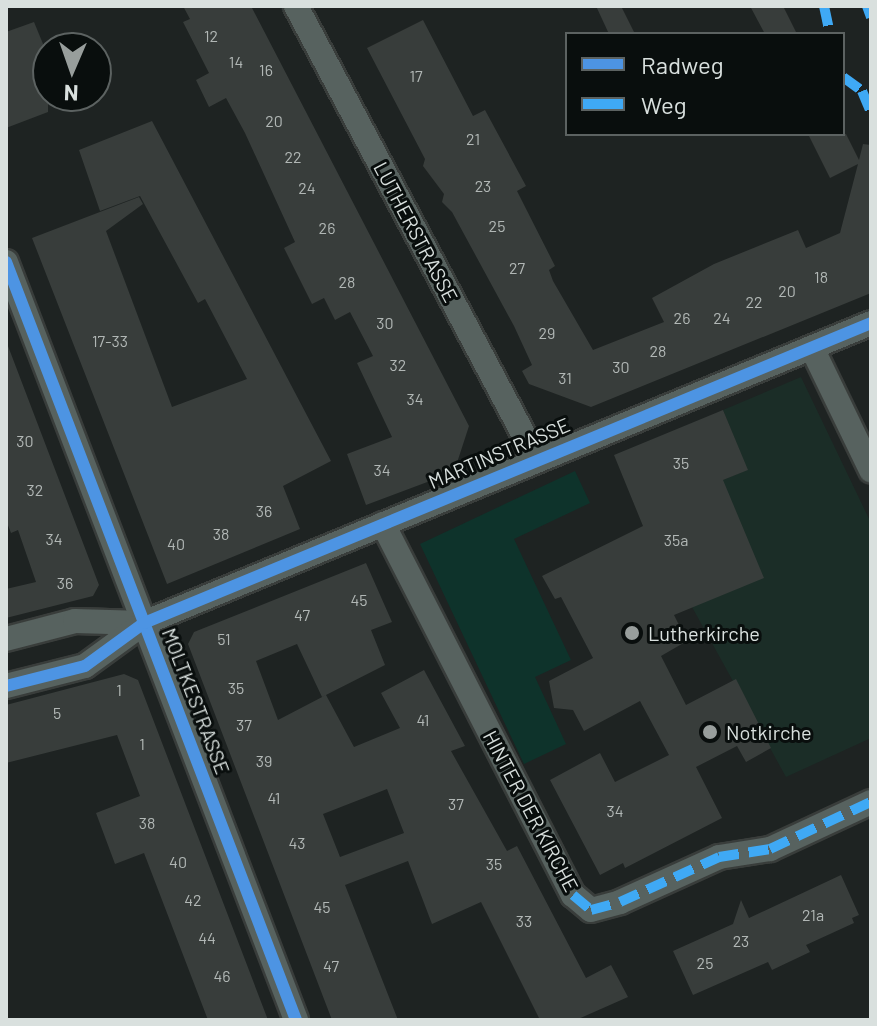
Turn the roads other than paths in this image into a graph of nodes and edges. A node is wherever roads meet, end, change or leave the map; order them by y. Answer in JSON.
{"nodes":[{"id":1,"x":296,"y":6,"type":"edge"},
{"id":2,"x":6,"y":262,"type":"edge"},
{"id":3,"x":871,"y":323,"type":"edge"},
{"id":4,"x":812,"y":348,"type":"junction"},
{"id":5,"x":536,"y":458,"type":"junction"},
{"id":6,"x":871,"y":470,"type":"edge"},
{"id":7,"x":383,"y":524,"type":"junction"},
{"id":8,"x":144,"y":623,"type":"junction"},
{"id":9,"x":6,"y":639,"type":"edge"},
{"id":10,"x":6,"y":686,"type":"edge"},
{"id":11,"x":871,"y":802,"type":"edge"},
{"id":12,"x":296,"y":1020,"type":"edge"}],
"edges":[{"from":1,"to":5,"type":"street","name":"LUTHERSTRASSE"},
{"from":2,"to":8,"type":"street","name":"MOLTKESTRASSE"},
{"from":3,"to":4,"type":"street","name":"MARTINSTRASSE"},
{"from":4,"to":5,"type":"street","name":"MARTINSTRASSE"},
{"from":4,"to":6,"type":"street"},
{"from":5,"to":7,"type":"street","name":"MARTINSTRASSE"},
{"from":7,"to":8,"type":"street","name":"MARTINSTRASSE"},
{"from":7,"to":11,"type":"street","name":"HINTER DER KIRCHE"},
{"from":8,"to":9,"type":"street"},
{"from":8,"to":10,"type":"street"},
{"from":8,"to":12,"type":"street","name":"MOLTKESTRASSE"}]}
